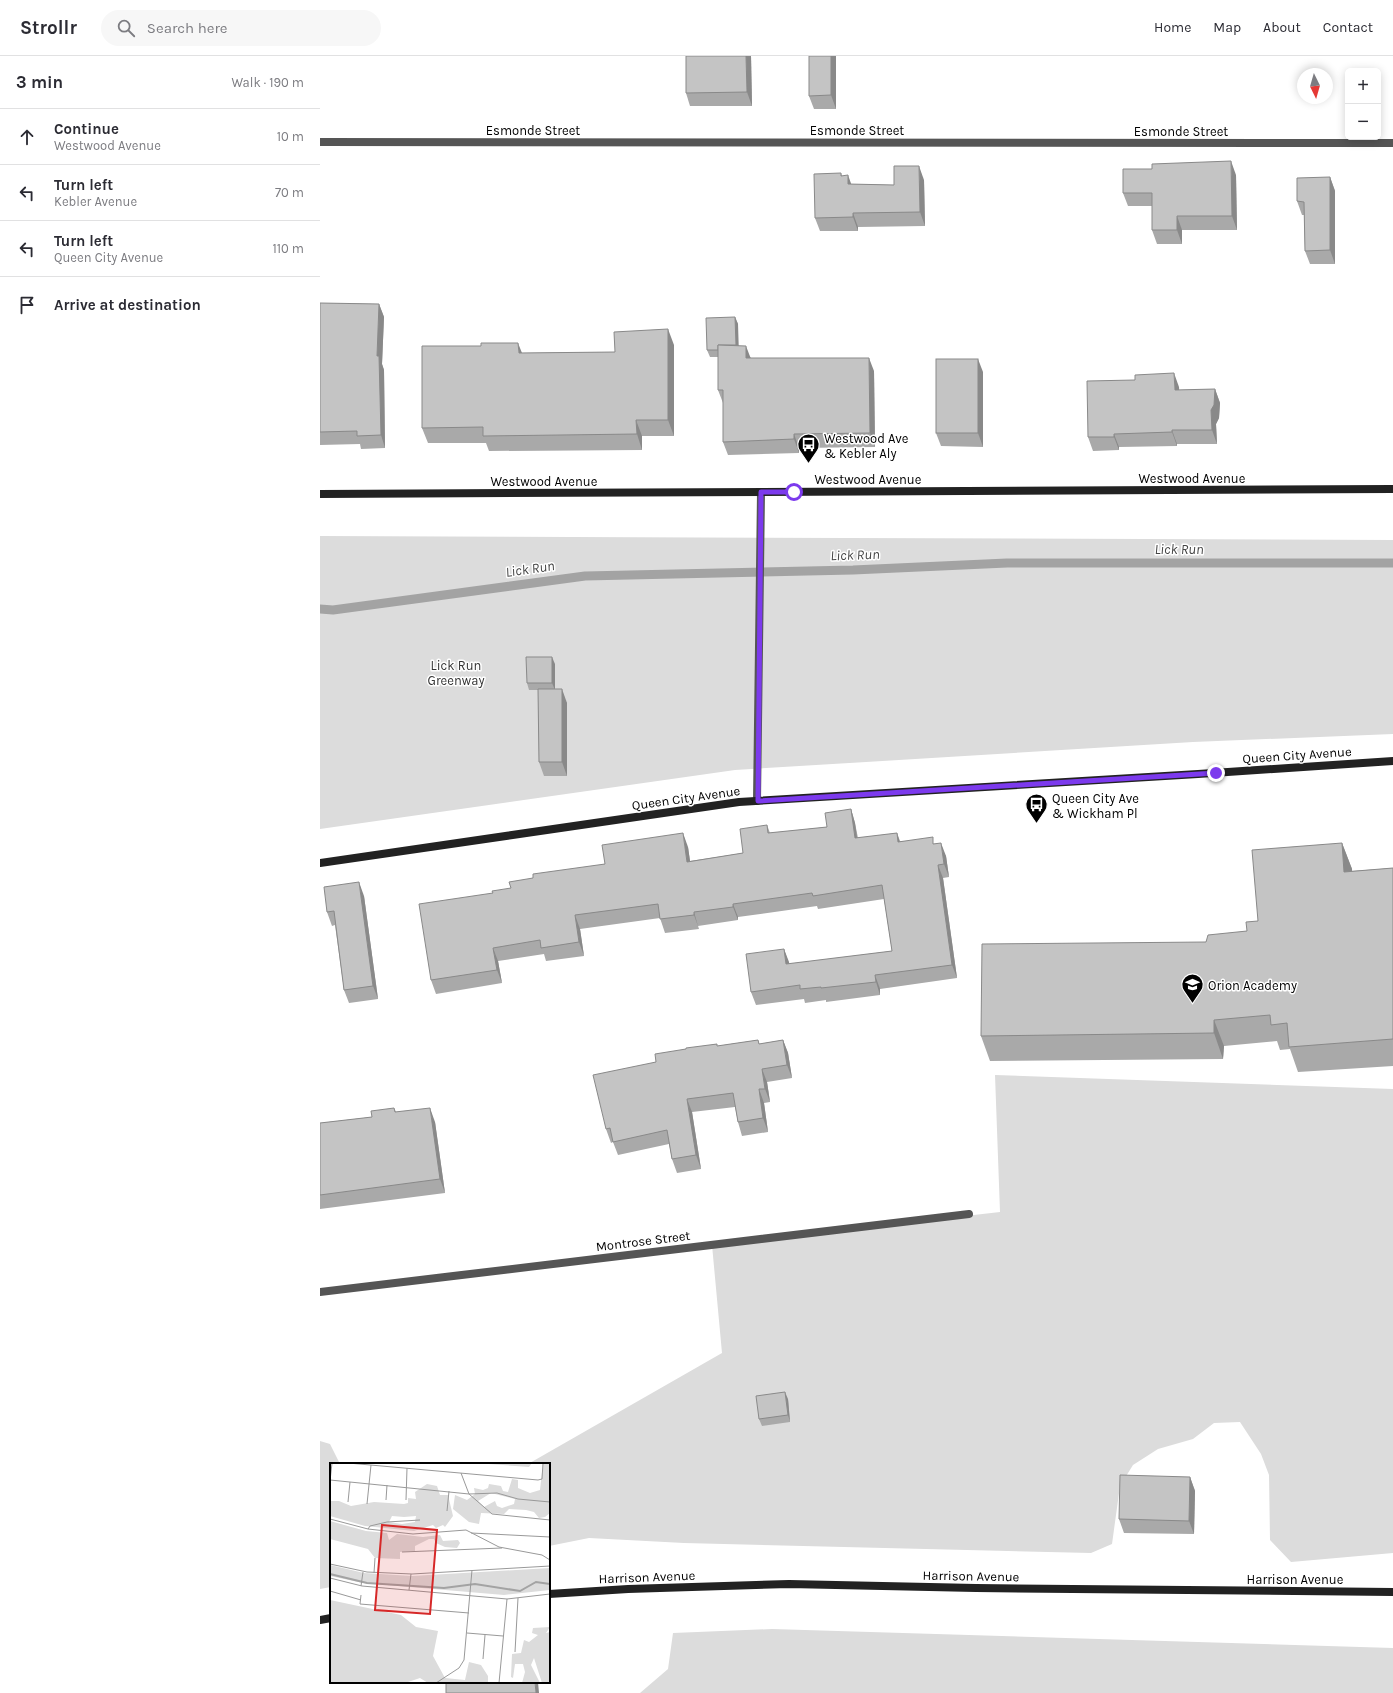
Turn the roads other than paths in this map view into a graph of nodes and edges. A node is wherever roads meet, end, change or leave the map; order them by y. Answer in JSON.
{"nodes":[{"id":1,"x":320,"y":142,"type":"edge"},
{"id":2,"x":1393,"y":143,"type":"edge"},
{"id":3,"x":1393,"y":489,"type":"edge"},
{"id":4,"x":761,"y":492,"type":"junction"},
{"id":5,"x":320,"y":494,"type":"edge"},
{"id":6,"x":1393,"y":761,"type":"edge"},
{"id":7,"x":758,"y":801,"type":"junction"},
{"id":8,"x":320,"y":864,"type":"edge"},
{"id":9,"x":969,"y":1214,"type":"dead end"},
{"id":10,"x":320,"y":1292,"type":"edge"},
{"id":11,"x":1393,"y":1592,"type":"edge"},
{"id":12,"x":550,"y":1594,"type":"edge"},
{"id":13,"x":330,"y":1618,"type":"edge"},
{"id":14,"x":320,"y":1620,"type":"edge"}],
"edges":[{"from":1,"to":2,"type":"street","name":"Esmonde Street"},
{"from":3,"to":4,"type":"main road","name":"Westwood Avenue"},
{"from":4,"to":5,"type":"main road","name":"Westwood Avenue"},
{"from":4,"to":7,"type":"street"},
{"from":6,"to":7,"type":"main road","name":"Queen City Avenue"},
{"from":7,"to":8,"type":"main road","name":"Queen City Avenue"},
{"from":9,"to":10,"type":"street","name":"Montrose Street"},
{"from":11,"to":12,"type":"main road","name":"Harrison Avenue"},
{"from":13,"to":14,"type":"main road"}]}
